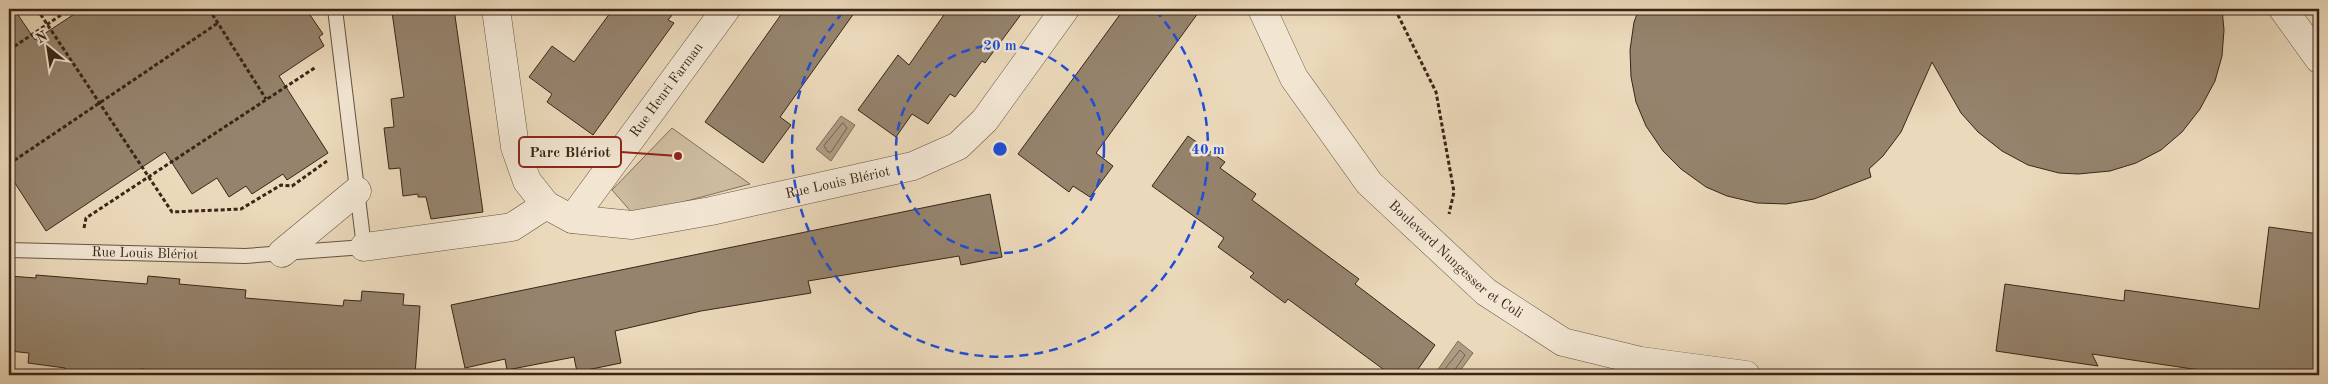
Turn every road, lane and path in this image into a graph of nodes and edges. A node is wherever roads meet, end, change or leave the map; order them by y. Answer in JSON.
{"nodes":[{"id":1,"x":37,"y":9,"type":"edge"},
{"id":2,"x":70,"y":9,"type":"edge"},
{"id":3,"x":208,"y":9,"type":"edge"},
{"id":4,"x":335,"y":9,"type":"edge"},
{"id":5,"x":496,"y":9,"type":"edge"},
{"id":6,"x":726,"y":9,"type":"edge"},
{"id":7,"x":1065,"y":9,"type":"edge"},
{"id":8,"x":1262,"y":9,"type":"edge"},
{"id":9,"x":1395,"y":9,"type":"edge"},
{"id":10,"x":2283,"y":9,"type":"edge"},
{"id":11,"x":218,"y":22,"type":"junction"},
{"id":12,"x":47,"y":24,"type":"junction"},
{"id":13,"x":9,"y":50,"type":"edge"},
{"id":14,"x":340,"y":51,"type":"junction"},
{"id":15,"x":2319,"y":60,"type":"edge"},
{"id":16,"x":266,"y":99,"type":"junction"},
{"id":17,"x":100,"y":102,"type":"junction"},
{"id":18,"x":353,"y":156,"type":"junction"},
{"id":19,"x":9,"y":164,"type":"edge"},
{"id":20,"x":148,"y":176,"type":"junction"},
{"id":21,"x":357,"y":191,"type":"junction"},
{"id":22,"x":546,"y":204,"type":"junction"},
{"id":23,"x":572,"y":219,"type":"junction"},
{"id":24,"x":364,"y":247,"type":"junction"},
{"id":25,"x":9,"y":250,"type":"edge"},
{"id":26,"x":1441,"y":250,"type":"junction"},
{"id":27,"x":82,"y":252,"type":"junction"},
{"id":28,"x":282,"y":253,"type":"junction"},
{"id":29,"x":1746,"y":375,"type":"edge"}],
"edges":[{"from":1,"to":12,"type":"path"},
{"from":2,"to":12,"type":"path"},
{"from":3,"to":11,"type":"path"},
{"from":4,"to":14,"type":"lane"},
{"from":5,"to":22,"type":"street","name":"Rue Louis Blériot"},
{"from":6,"to":23,"type":"street","name":"Rue Henri Farman"},
{"from":7,"to":23,"type":"street","name":"Rue Louis Blériot"},
{"from":8,"to":26,"type":"street","name":"Boulevard Nungesser et Coli"},
{"from":9,"to":26,"type":"path"},
{"from":10,"to":15,"type":"street"},
{"from":11,"to":16,"type":"path"},
{"from":11,"to":17,"type":"path"},
{"from":12,"to":13,"type":"path"},
{"from":12,"to":17,"type":"path"},
{"from":14,"to":16,"type":"path"},
{"from":14,"to":18,"type":"lane"},
{"from":16,"to":20,"type":"path"},
{"from":17,"to":19,"type":"path"},
{"from":17,"to":20,"type":"path"},
{"from":18,"to":20,"type":"path"},
{"from":18,"to":21,"type":"lane"},
{"from":20,"to":27,"type":"path"},
{"from":21,"to":24,"type":"lane"},
{"from":21,"to":28,"type":"street"},
{"from":22,"to":23,"type":"street","name":"Rue Louis Blériot"},
{"from":22,"to":24,"type":"street","name":"Rue Louis Blériot"},
{"from":24,"to":28,"type":"lane","name":"Rue Louis Blériot"},
{"from":25,"to":27,"type":"lane","name":"Rue Louis Blériot"},
{"from":26,"to":29,"type":"street","name":"Boulevard Nungesser et Coli"},
{"from":27,"to":28,"type":"lane","name":"Rue Louis Blériot"}]}
